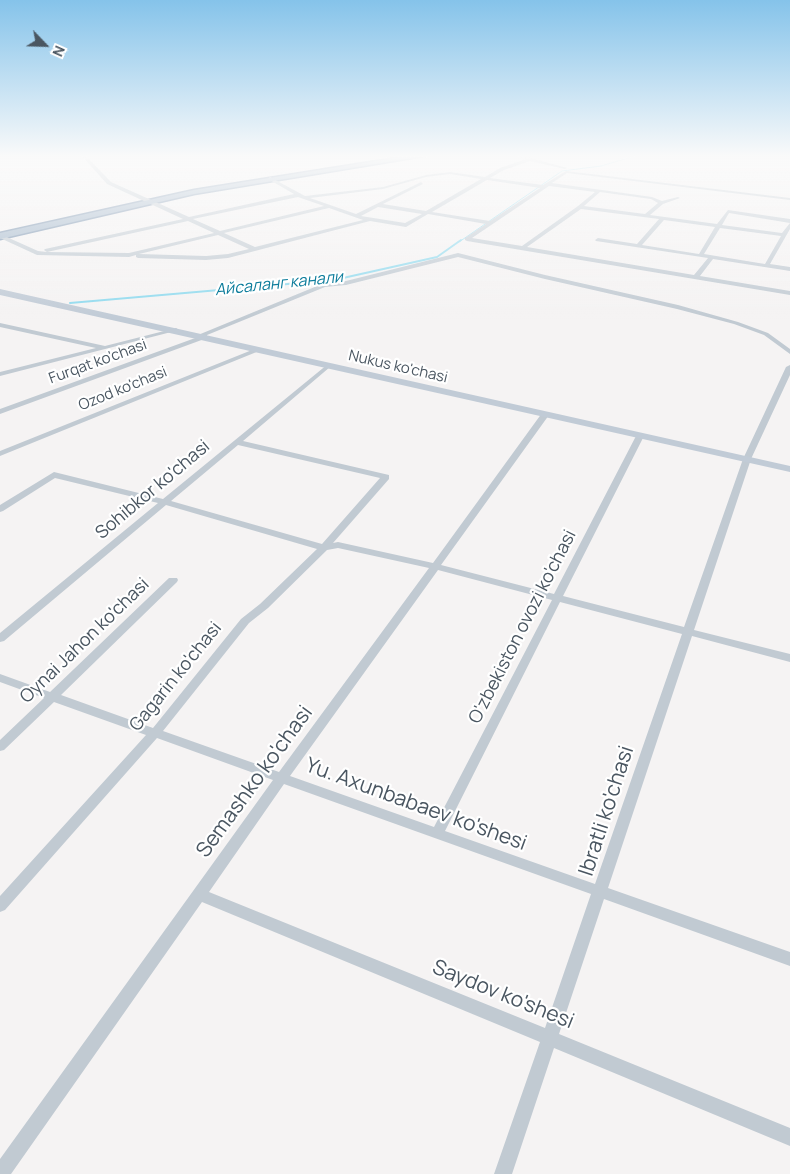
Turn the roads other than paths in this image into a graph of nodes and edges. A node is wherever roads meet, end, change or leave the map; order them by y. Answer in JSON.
{"nodes":[{"id":1,"x":112,"y":210,"type":"edge"},
{"id":2,"x":169,"y":210,"type":"edge"},
{"id":3,"x":235,"y":210,"type":"edge"},
{"id":4,"x":315,"y":210,"type":"edge"},
{"id":5,"x":340,"y":210,"type":"edge"},
{"id":6,"x":368,"y":210,"type":"edge"},
{"id":7,"x":412,"y":210,"type":"edge"},
{"id":8,"x":431,"y":210,"type":"edge"},
{"id":9,"x":509,"y":210,"type":"edge"},
{"id":10,"x":576,"y":210,"type":"edge"},
{"id":11,"x":600,"y":210,"type":"edge"},
{"id":12,"x":653,"y":210,"type":"edge"},
{"id":13,"x":427,"y":212,"type":"junction"},
{"id":14,"x":356,"y":216,"type":"junction"},
{"id":15,"x":646,"y":216,"type":"junction"},
{"id":16,"x":663,"y":218,"type":"junction"},
{"id":17,"x":370,"y":219,"type":"junction"},
{"id":18,"x":191,"y":220,"type":"junction"},
{"id":19,"x":491,"y":222,"type":"junction"},
{"id":20,"x":790,"y":222,"type":"edge"},
{"id":21,"x":717,"y":226,"type":"junction"},
{"id":22,"x":222,"y":233,"type":"junction"},
{"id":23,"x":784,"y":235,"type":"junction"},
{"id":24,"x":0,"y":236,"type":"edge"},
{"id":25,"x":598,"y":240,"type":"dead end"},
{"id":26,"x":638,"y":246,"type":"junction"},
{"id":27,"x":523,"y":248,"type":"junction"},
{"id":28,"x":254,"y":249,"type":"junction"},
{"id":29,"x":34,"y":252,"type":"junction"},
{"id":30,"x":129,"y":254,"type":"junction"},
{"id":31,"x":701,"y":255,"type":"junction"},
{"id":32,"x":712,"y":257,"type":"junction"},
{"id":33,"x":767,"y":265,"type":"junction"},
{"id":34,"x":790,"y":269,"type":"edge"},
{"id":35,"x":696,"y":277,"type":"junction"},
{"id":36,"x":0,"y":292,"type":"edge"},
{"id":37,"x":790,"y":293,"type":"edge"},
{"id":38,"x":0,"y":325,"type":"edge"},
{"id":39,"x":176,"y":330,"type":"junction"},
{"id":40,"x":203,"y":337,"type":"junction"},
{"id":41,"x":105,"y":348,"type":"junction"},
{"id":42,"x":257,"y":350,"type":"junction"},
{"id":43,"x":790,"y":352,"type":"edge"},
{"id":44,"x":328,"y":366,"type":"junction"},
{"id":45,"x":790,"y":367,"type":"edge"},
{"id":46,"x":0,"y":374,"type":"edge"},
{"id":47,"x":0,"y":412,"type":"edge"},
{"id":48,"x":545,"y":415,"type":"junction"},
{"id":49,"x":640,"y":436,"type":"junction"},
{"id":50,"x":237,"y":442,"type":"junction"},
{"id":51,"x":0,"y":454,"type":"edge"},
{"id":52,"x":747,"y":460,"type":"junction"},
{"id":53,"x":790,"y":469,"type":"edge"},
{"id":54,"x":165,"y":502,"type":"junction"},
{"id":55,"x":0,"y":509,"type":"edge"},
{"id":56,"x":324,"y":548,"type":"junction"},
{"id":57,"x":434,"y":566,"type":"junction"},
{"id":58,"x":172,"y":580,"type":"dead end"},
{"id":59,"x":557,"y":598,"type":"junction"},
{"id":60,"x":687,"y":632,"type":"junction"},
{"id":61,"x":0,"y":639,"type":"edge"},
{"id":62,"x":790,"y":658,"type":"edge"},
{"id":63,"x":0,"y":678,"type":"edge"},
{"id":64,"x":53,"y":697,"type":"junction"},
{"id":65,"x":155,"y":733,"type":"junction"},
{"id":66,"x":0,"y":747,"type":"edge"},
{"id":67,"x":282,"y":778,"type":"junction"},
{"id":68,"x":437,"y":834,"type":"junction"},
{"id":69,"x":601,"y":892,"type":"junction"},
{"id":70,"x":199,"y":894,"type":"junction"},
{"id":71,"x":0,"y":906,"type":"edge"},
{"id":72,"x":790,"y":959,"type":"edge"},
{"id":73,"x":550,"y":1037,"type":"junction"},
{"id":74,"x":790,"y":1137,"type":"edge"},
{"id":75,"x":0,"y":1174,"type":"edge"},
{"id":76,"x":503,"y":1174,"type":"edge"}],
"edges":[{"from":1,"to":24,"type":"highway"},
{"from":2,"to":18,"type":"street"},
{"from":3,"to":18,"type":"street"},
{"from":4,"to":22,"type":"street"},
{"from":5,"to":14,"type":"street"},
{"from":6,"to":14,"type":"street"},
{"from":7,"to":13,"type":"street"},
{"from":8,"to":13,"type":"street"},
{"from":9,"to":19,"type":"street"},
{"from":10,"to":27,"type":"street"},
{"from":11,"to":15,"type":"street"},
{"from":12,"to":15,"type":"street"},
{"from":13,"to":17,"type":"street"},
{"from":13,"to":19,"type":"street"},
{"from":14,"to":17,"type":"street"},
{"from":15,"to":16,"type":"street"},
{"from":16,"to":21,"type":"street"},
{"from":16,"to":26,"type":"street"},
{"from":17,"to":28,"type":"street"},
{"from":18,"to":22,"type":"street"},
{"from":18,"to":29,"type":"street"},
{"from":19,"to":27,"type":"street"},
{"from":20,"to":21,"type":"street"},
{"from":20,"to":23,"type":"street"},
{"from":21,"to":23,"type":"street"},
{"from":21,"to":31,"type":"street"},
{"from":22,"to":28,"type":"street"},
{"from":22,"to":30,"type":"street"},
{"from":23,"to":33,"type":"street"},
{"from":24,"to":29,"type":"street"},
{"from":25,"to":26,"type":"street"},
{"from":26,"to":31,"type":"street"},
{"from":27,"to":35,"type":"street"},
{"from":28,"to":30,"type":"street"},
{"from":29,"to":30,"type":"street"},
{"from":31,"to":32,"type":"street"},
{"from":32,"to":33,"type":"street"},
{"from":32,"to":35,"type":"street"},
{"from":33,"to":34,"type":"street"},
{"from":35,"to":37,"type":"street"},
{"from":36,"to":39,"type":"main road","name":"Nukus ko'chasi"},
{"from":38,"to":41,"type":"street"},
{"from":39,"to":40,"type":"main road","name":"Nukus ko'chasi"},
{"from":39,"to":41,"type":"street"},
{"from":40,"to":42,"type":"main road","name":"Nukus ko'chasi"},
{"from":40,"to":43,"type":"street","name":"Furqat ko'chasi"},
{"from":40,"to":47,"type":"street","name":"Furqat ko'chasi"},
{"from":41,"to":46,"type":"street"},
{"from":42,"to":44,"type":"main road","name":"Nukus ko'chasi"},
{"from":42,"to":51,"type":"street","name":"Ozod ko'chasi"},
{"from":44,"to":48,"type":"main road","name":"Nukus ko'chasi"},
{"from":44,"to":50,"type":"street","name":"Sohibkor ko'chasi"},
{"from":45,"to":52,"type":"street","name":"Ibratli ko'chasi"},
{"from":48,"to":49,"type":"main road","name":"Nukus ko'chasi"},
{"from":48,"to":57,"type":"street","name":"Semashko ko'chasi"},
{"from":49,"to":52,"type":"main road","name":"Nukus ko'chasi"},
{"from":49,"to":59,"type":"street","name":"O'zbekiston ovozi ko'chasi"},
{"from":50,"to":54,"type":"street","name":"Sohibkor ko'chasi"},
{"from":50,"to":56,"type":"street","name":"Gagarin ko'chasi"},
{"from":52,"to":53,"type":"main road","name":"Nukus ko'chasi"},
{"from":52,"to":60,"type":"street","name":"Ibratli ko'chasi"},
{"from":54,"to":55,"type":"street"},
{"from":54,"to":56,"type":"street"},
{"from":54,"to":61,"type":"street","name":"Sohibkor ko'chasi"},
{"from":56,"to":57,"type":"street"},
{"from":56,"to":65,"type":"street","name":"Gagarin ko'chasi"},
{"from":57,"to":59,"type":"street"},
{"from":57,"to":67,"type":"street","name":"Semashko ko'chasi"},
{"from":58,"to":64,"type":"street","name":"Oynai Jahon ko'chasi"},
{"from":59,"to":60,"type":"street"},
{"from":59,"to":68,"type":"street","name":"O'zbekiston ovozi ko'chasi"},
{"from":60,"to":62,"type":"street"},
{"from":60,"to":69,"type":"street","name":"Ibratli ko'chasi"},
{"from":63,"to":64,"type":"street","name":"Yu. Axunbabaev ko'shesi"},
{"from":64,"to":65,"type":"street","name":"Yu. Axunbabaev ko'shesi"},
{"from":64,"to":66,"type":"street","name":"Oynai Jahon ko'chasi"},
{"from":65,"to":67,"type":"street","name":"Yu. Axunbabaev ko'shesi"},
{"from":65,"to":71,"type":"street","name":"Gagarin ko'chasi"},
{"from":67,"to":68,"type":"street","name":"Yu. Axunbabaev ko'shesi"},
{"from":67,"to":70,"type":"street","name":"Semashko ko'chasi"},
{"from":68,"to":69,"type":"street","name":"Yu. Axunbabaev ko'shesi"},
{"from":69,"to":72,"type":"street","name":"Yu. Axunbabaev ko'shesi"},
{"from":69,"to":73,"type":"street","name":"Ibratli ko'chasi"},
{"from":70,"to":73,"type":"street","name":"Saydov ko'shesi"},
{"from":70,"to":75,"type":"street","name":"Semashko ko'chasi"},
{"from":73,"to":74,"type":"street","name":"Saydov ko'shesi"},
{"from":73,"to":76,"type":"street","name":"Ibratli ko'chasi"}]}
